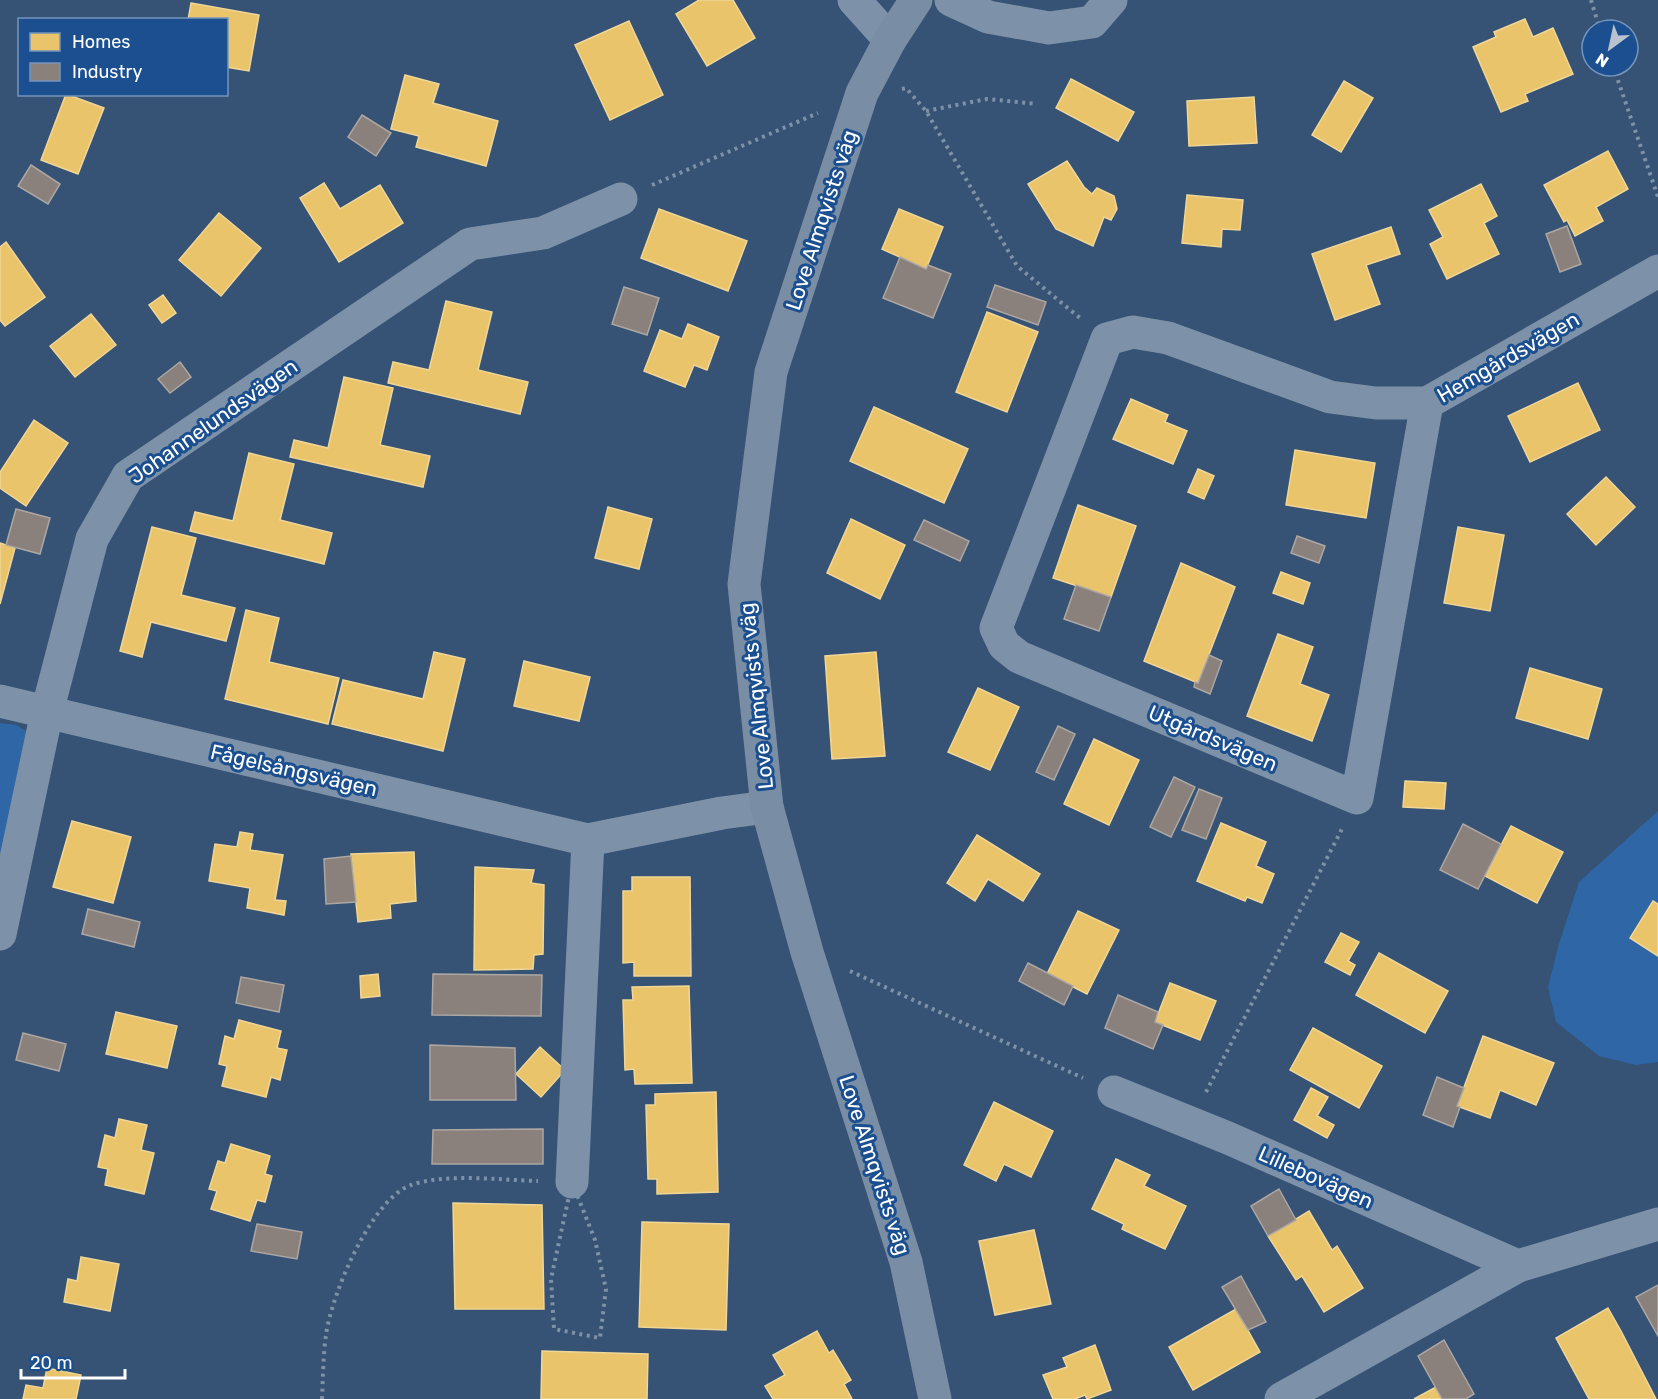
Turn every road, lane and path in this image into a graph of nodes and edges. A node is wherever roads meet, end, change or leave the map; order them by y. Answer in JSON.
{"nodes":[{"id":1,"x":854,"y":0,"type":"edge"},
{"id":2,"x":916,"y":0,"type":"edge"},
{"id":3,"x":951,"y":0,"type":"edge"},
{"id":4,"x":1112,"y":0,"type":"edge"},
{"id":5,"x":1591,"y":0,"type":"edge"},
{"id":6,"x":1596,"y":18,"type":"edge"},
{"id":7,"x":890,"y":40,"type":"junction"},
{"id":8,"x":1616,"y":78,"type":"edge"},
{"id":9,"x":862,"y":93,"type":"junction"},
{"id":10,"x":1036,"y":104,"type":"dead end"},
{"id":11,"x":1658,"y":197,"type":"edge"},
{"id":12,"x":621,"y":199,"type":"joint"},
{"id":13,"x":1658,"y":271,"type":"edge"},
{"id":14,"x":1107,"y":339,"type":"junction"},
{"id":15,"x":1427,"y":403,"type":"junction"},
{"id":16,"x":0,"y":701,"type":"edge"},
{"id":17,"x":47,"y":712,"type":"junction"},
{"id":18,"x":1357,"y":798,"type":"junction"},
{"id":19,"x":767,"y":807,"type":"junction"},
{"id":20,"x":588,"y":840,"type":"junction"},
{"id":21,"x":0,"y":934,"type":"edge"},
{"id":22,"x":807,"y":952,"type":"junction"},
{"id":23,"x":1114,"y":1092,"type":"joint"},
{"id":24,"x":1191,"y":1122,"type":"junction"},
{"id":25,"x":560,"y":1182,"type":"junction"},
{"id":26,"x":1658,"y":1224,"type":"edge"},
{"id":27,"x":1518,"y":1266,"type":"junction"},
{"id":28,"x":322,"y":1399,"type":"edge"},
{"id":29,"x":935,"y":1399,"type":"edge"},
{"id":30,"x":1281,"y":1399,"type":"edge"}],
"edges":[{"from":1,"to":7,"type":"street"},
{"from":2,"to":7,"type":"street","name":"Love Almqvists väg"},
{"from":3,"to":4,"type":"street"},
{"from":5,"to":6,"type":"path"},
{"from":7,"to":9,"type":"street","name":"Love Almqvists väg"},
{"from":8,"to":11,"type":"path"},
{"from":9,"to":12,"type":"path"},
{"from":9,"to":19,"type":"street","name":"Love Almqvists väg"},
{"from":10,"to":14,"type":"path"},
{"from":12,"to":17,"type":"street","name":"Johannelundsvägen"},
{"from":13,"to":15,"type":"street","name":"Hemgårdsvägen"},
{"from":14,"to":15,"type":"street","name":"Hemgårdsvägen"},
{"from":14,"to":18,"type":"street","name":"Utgårdsvägen"},
{"from":15,"to":18,"type":"street"},
{"from":16,"to":17,"type":"street","name":"Fågelsångsvägen"},
{"from":17,"to":20,"type":"street","name":"Fågelsångsvägen"},
{"from":17,"to":21,"type":"street","name":"Johannelundsvägen"},
{"from":18,"to":24,"type":"path"},
{"from":19,"to":20,"type":"street","name":"Fågelsångsvägen"},
{"from":19,"to":22,"type":"street","name":"Love Almqvists väg"},
{"from":20,"to":25,"type":"street"},
{"from":22,"to":23,"type":"path"},
{"from":22,"to":29,"type":"street","name":"Love Almqvists väg"},
{"from":23,"to":24,"type":"street","name":"Lillebovägen"},
{"from":24,"to":27,"type":"street","name":"Lillebovägen"},
{"from":25,"to":25,"type":"path"},
{"from":25,"to":28,"type":"path"},
{"from":26,"to":27,"type":"street"},
{"from":27,"to":30,"type":"street"}]}
